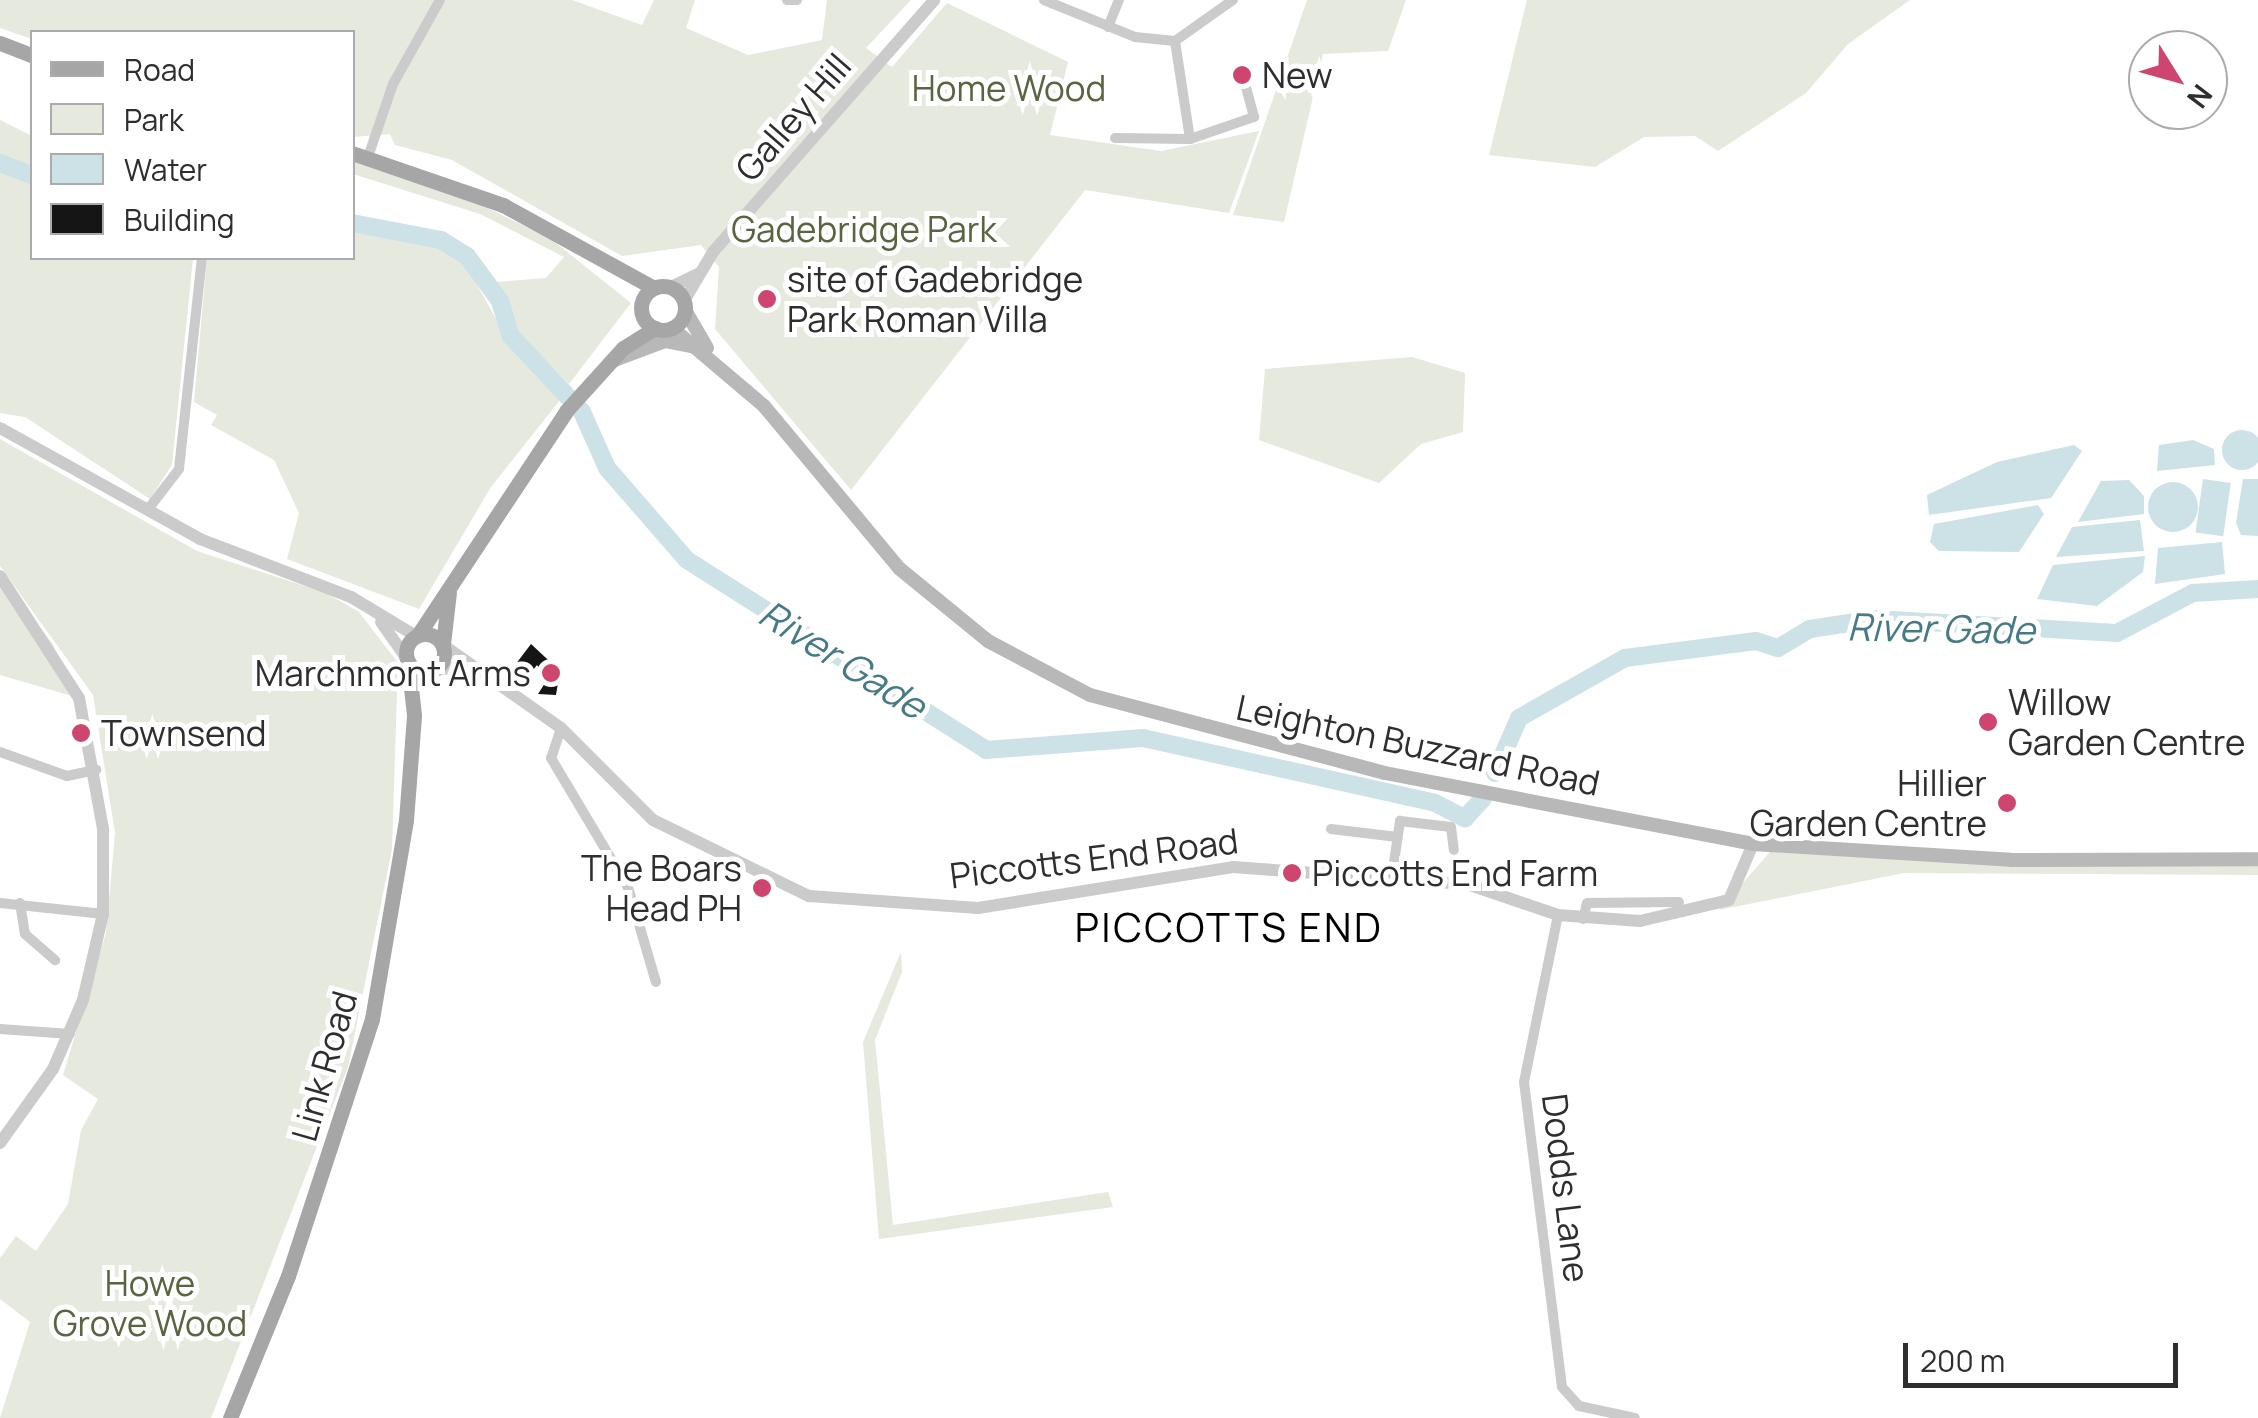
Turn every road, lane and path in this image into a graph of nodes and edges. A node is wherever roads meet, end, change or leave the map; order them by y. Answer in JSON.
{"nodes":[{"id":1,"x":440,"y":0,"type":"edge"},
{"id":2,"x":934,"y":0,"type":"edge"},
{"id":3,"x":1044,"y":0,"type":"edge"},
{"id":4,"x":1120,"y":0,"type":"edge"},
{"id":5,"x":1234,"y":0,"type":"edge"},
{"id":6,"x":1108,"y":27,"type":"junction"},
{"id":7,"x":1174,"y":41,"type":"junction"},
{"id":8,"x":0,"y":43,"type":"edge"},
{"id":9,"x":30,"y":55,"type":"edge"},
{"id":10,"x":1244,"y":80,"type":"dead end"},
{"id":11,"x":1115,"y":138,"type":"dead end"},
{"id":12,"x":1190,"y":138,"type":"junction"},
{"id":13,"x":360,"y":155,"type":"edge"},
{"id":14,"x":202,"y":260,"type":"edge"},
{"id":15,"x":698,"y":274,"type":"junction"},
{"id":16,"x":624,"y":277,"type":"junction"},
{"id":17,"x":662,"y":288,"type":"junction"},
{"id":18,"x":684,"y":306,"type":"junction"},
{"id":19,"x":642,"y":307,"type":"junction"},
{"id":20,"x":664,"y":328,"type":"junction"},
{"id":21,"x":623,"y":348,"type":"junction"},
{"id":22,"x":707,"y":349,"type":"junction"},
{"id":23,"x":607,"y":364,"type":"junction"},
{"id":24,"x":0,"y":428,"type":"edge"},
{"id":25,"x":149,"y":508,"type":"junction"},
{"id":26,"x":0,"y":576,"type":"edge"},
{"id":27,"x":450,"y":588,"type":"junction"},
{"id":28,"x":380,"y":620,"type":"junction"},
{"id":29,"x":417,"y":635,"type":"junction"},
{"id":30,"x":443,"y":644,"type":"junction"},
{"id":31,"x":407,"y":660,"type":"junction"},
{"id":32,"x":471,"y":665,"type":"junction"},
{"id":33,"x":435,"y":670,"type":"junction"},
{"id":34,"x":414,"y":715,"type":"junction"},
{"id":35,"x":561,"y":728,"type":"junction"},
{"id":36,"x":0,"y":752,"type":"edge"},
{"id":37,"x":97,"y":770,"type":"junction"},
{"id":38,"x":1331,"y":830,"type":"dead end"},
{"id":39,"x":1398,"y":837,"type":"junction"},
{"id":40,"x":1753,"y":844,"type":"junction"},
{"id":41,"x":1454,"y":850,"type":"dead end"},
{"id":42,"x":2258,"y":859,"type":"edge"},
{"id":43,"x":1392,"y":876,"type":"junction"},
{"id":44,"x":1678,"y":902,"type":"dead end"},
{"id":45,"x":0,"y":903,"type":"edge"},
{"id":46,"x":20,"y":903,"type":"junction"},
{"id":47,"x":103,"y":914,"type":"junction"},
{"id":48,"x":1558,"y":915,"type":"junction"},
{"id":49,"x":1583,"y":919,"type":"junction"},
{"id":50,"x":55,"y":960,"type":"dead end"},
{"id":51,"x":656,"y":982,"type":"dead end"},
{"id":52,"x":0,"y":1028,"type":"edge"},
{"id":53,"x":70,"y":1034,"type":"junction"},
{"id":54,"x":0,"y":1143,"type":"edge"},
{"id":55,"x":230,"y":1418,"type":"edge"},
{"id":56,"x":1635,"y":1418,"type":"edge"}],
"edges":[{"from":1,"to":13,"type":"street"},
{"from":2,"to":15,"type":"street","name":"Galley Hill"},
{"from":3,"to":6,"type":"street"},
{"from":4,"to":6,"type":"street"},
{"from":5,"to":7,"type":"street"},
{"from":6,"to":7,"type":"street"},
{"from":7,"to":12,"type":"street"},
{"from":8,"to":9,"type":"main road"},
{"from":10,"to":12,"type":"street"},
{"from":11,"to":12,"type":"street"},
{"from":13,"to":16,"type":"main road"},
{"from":14,"to":25,"type":"street"},
{"from":15,"to":17,"type":"street","name":"Galley Hill"},
{"from":15,"to":18,"type":"street","name":"Galley Hill"},
{"from":16,"to":17,"type":"main road"},
{"from":16,"to":19,"type":"main road"},
{"from":17,"to":18,"type":"main road"},
{"from":17,"to":19,"type":"main road","name":"Link Road"},
{"from":18,"to":20,"type":"main road"},
{"from":18,"to":22,"type":"main road","name":"Leighton Buzzard Road"},
{"from":19,"to":20,"type":"main road"},
{"from":19,"to":21,"type":"main road","name":"Link Road"},
{"from":20,"to":21,"type":"main road","name":"Link Road"},
{"from":20,"to":22,"type":"main road","name":"Leighton Buzzard Road"},
{"from":21,"to":23,"type":"main road","name":"Link Road"},
{"from":22,"to":23,"type":"main road"},
{"from":22,"to":40,"type":"main road","name":"Leighton Buzzard Road"},
{"from":23,"to":27,"type":"main road","name":"Link Road"},
{"from":24,"to":25,"type":"street"},
{"from":25,"to":28,"type":"street"},
{"from":26,"to":37,"type":"street"},
{"from":27,"to":29,"type":"main road","name":"Link Road"},
{"from":27,"to":30,"type":"main road","name":"Link Road"},
{"from":28,"to":29,"type":"street"},
{"from":28,"to":31,"type":"street"},
{"from":29,"to":30,"type":"main road"},
{"from":29,"to":31,"type":"main road","name":"Link Road"},
{"from":30,"to":32,"type":"street","name":"Piccotts End Road"},
{"from":30,"to":33,"type":"main road","name":"Link Road"},
{"from":31,"to":33,"type":"main road"},
{"from":31,"to":34,"type":"main road","name":"Link Road"},
{"from":32,"to":33,"type":"street"},
{"from":32,"to":35,"type":"street","name":"Piccotts End Road"},
{"from":33,"to":34,"type":"main road","name":"Link Road"},
{"from":34,"to":55,"type":"main road","name":"Link Road"},
{"from":35,"to":43,"type":"street","name":"Piccotts End Road"},
{"from":35,"to":51,"type":"street"},
{"from":36,"to":37,"type":"street"},
{"from":37,"to":47,"type":"street"},
{"from":38,"to":39,"type":"street"},
{"from":39,"to":41,"type":"street"},
{"from":39,"to":43,"type":"street"},
{"from":40,"to":42,"type":"main road","name":"Leighton Buzzard Road"},
{"from":40,"to":49,"type":"street","name":"Piccotts End Road"},
{"from":43,"to":48,"type":"street","name":"Piccotts End Road"},
{"from":44,"to":49,"type":"street"},
{"from":45,"to":46,"type":"street"},
{"from":46,"to":47,"type":"street"},
{"from":46,"to":50,"type":"street"},
{"from":47,"to":53,"type":"street"},
{"from":48,"to":49,"type":"street","name":"Piccotts End Road"},
{"from":48,"to":56,"type":"street","name":"Dodds Lane"},
{"from":52,"to":53,"type":"street"},
{"from":53,"to":54,"type":"street"}]}
